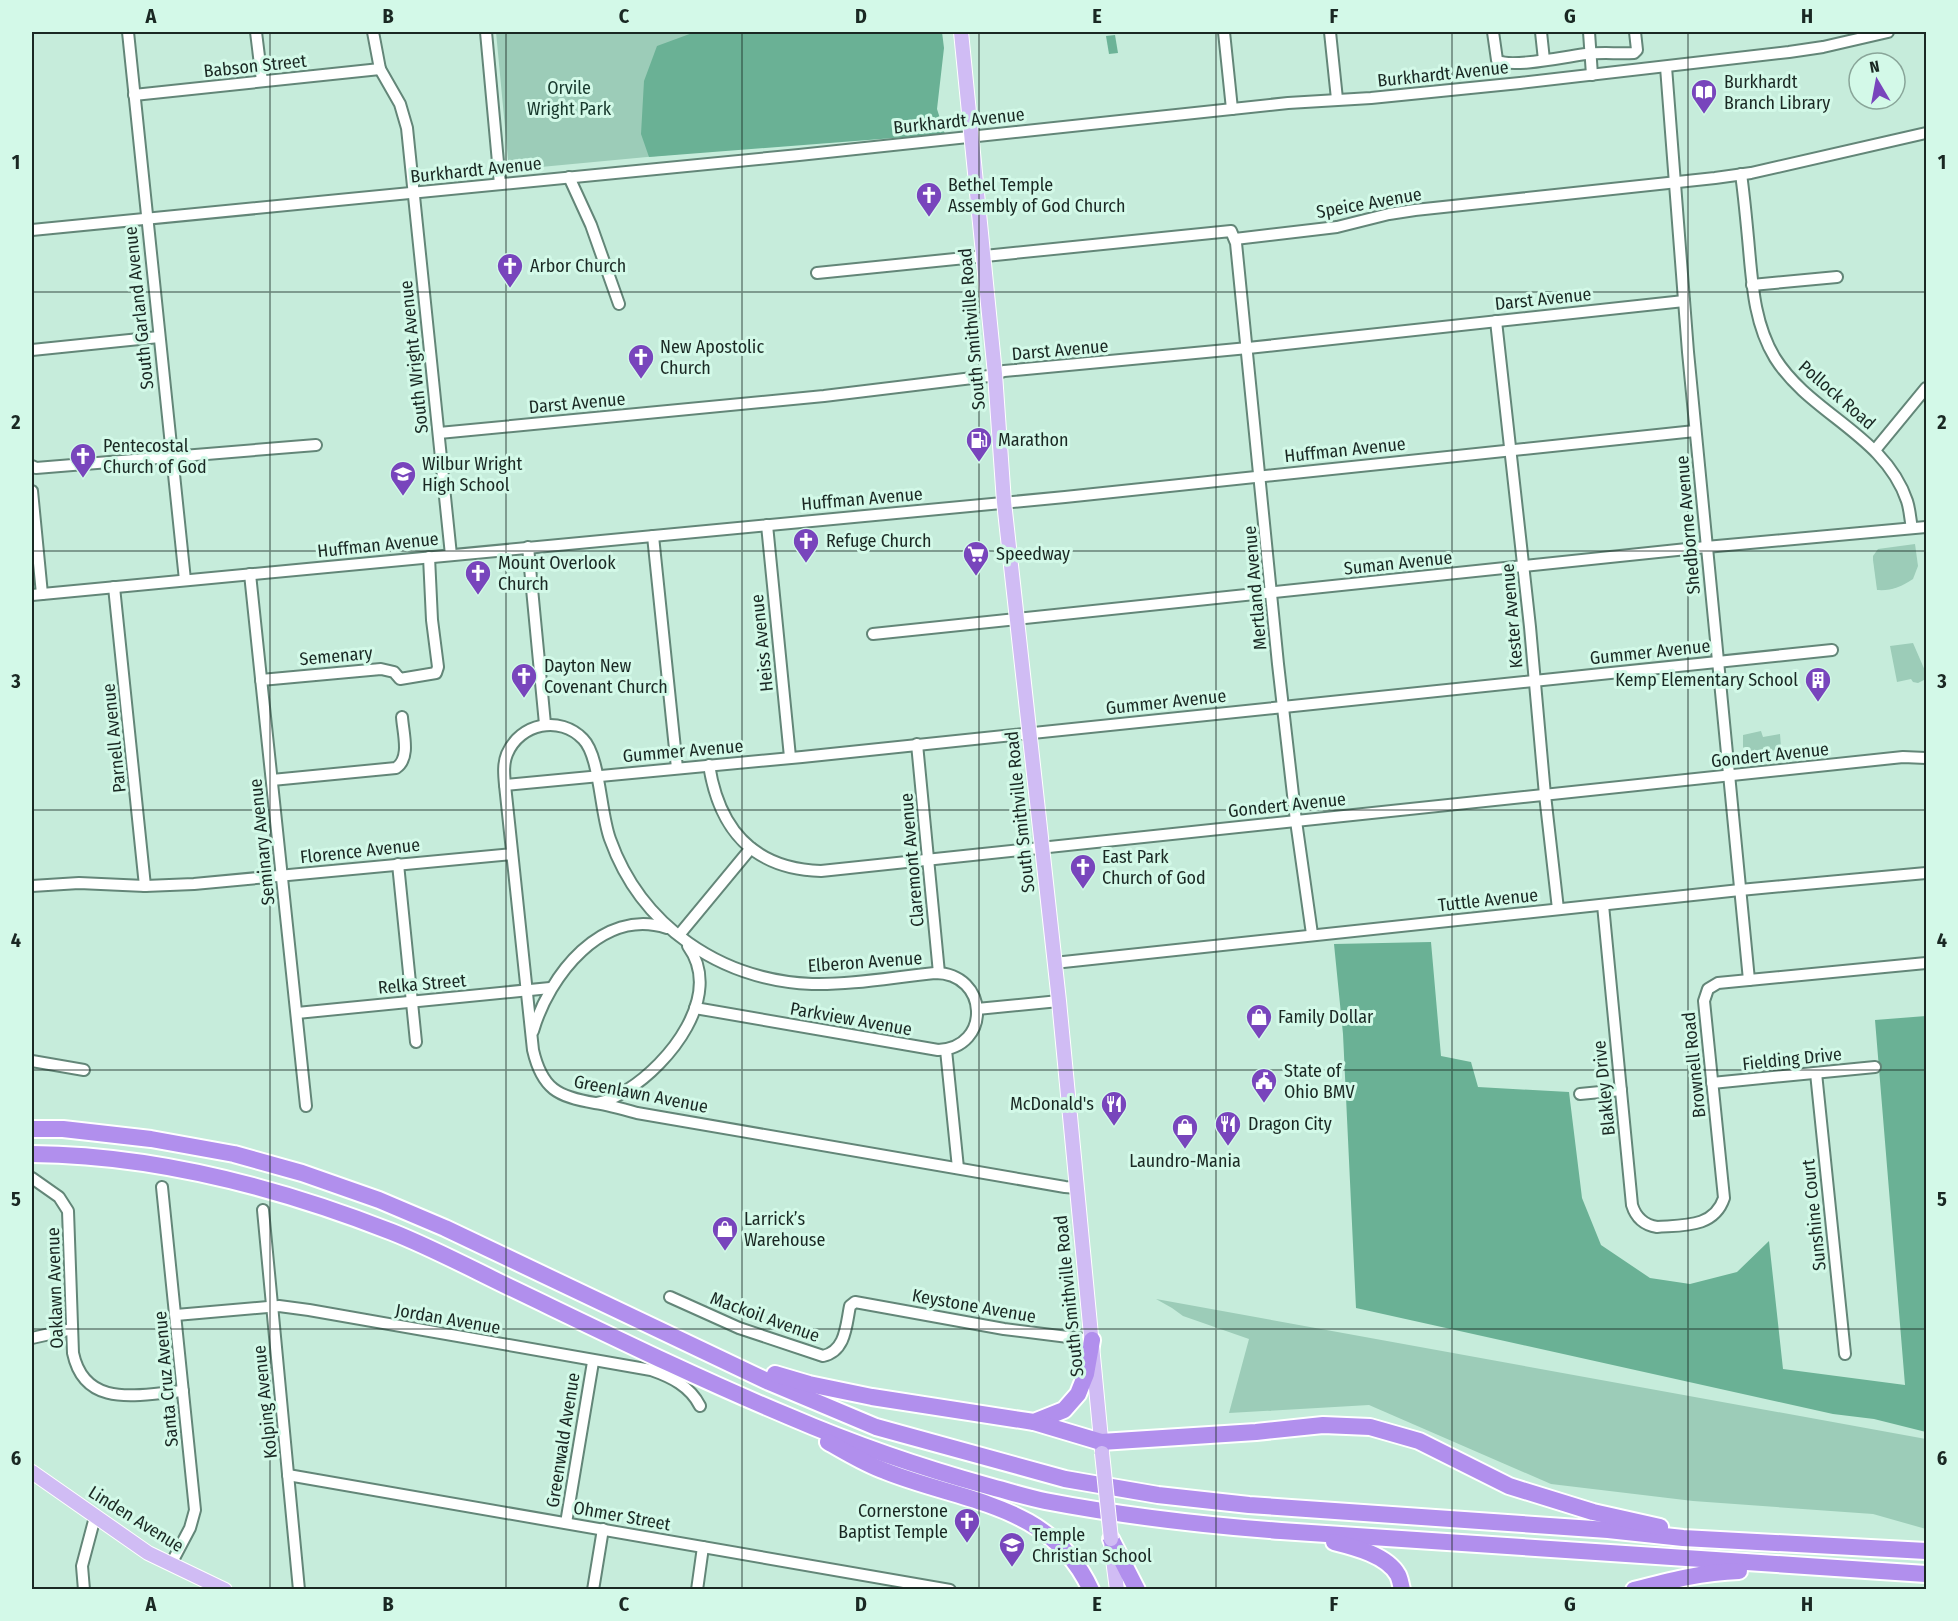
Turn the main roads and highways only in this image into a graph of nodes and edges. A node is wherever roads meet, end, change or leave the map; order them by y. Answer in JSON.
{"nodes":[{"id":1,"x":961,"y":32,"type":"edge"},
{"id":2,"x":32,"y":1129,"type":"edge"},
{"id":3,"x":32,"y":1154,"type":"edge"},
{"id":4,"x":1092,"y":1340,"type":"junction"},
{"id":5,"x":719,"y":1358,"type":"junction"},
{"id":6,"x":734,"y":1393,"type":"junction"},
{"id":7,"x":1034,"y":1422,"type":"junction"},
{"id":8,"x":1102,"y":1448,"type":"junction"},
{"id":9,"x":32,"y":1472,"type":"edge"},
{"id":10,"x":1292,"y":1532,"type":"junction"},
{"id":11,"x":1683,"y":1538,"type":"junction"},
{"id":12,"x":1111,"y":1539,"type":"junction"},
{"id":13,"x":1926,"y":1551,"type":"edge"},
{"id":14,"x":1824,"y":1567,"type":"junction"},
{"id":15,"x":1926,"y":1574,"type":"edge"},
{"id":16,"x":225,"y":1590,"type":"edge"},
{"id":17,"x":1091,"y":1590,"type":"edge"},
{"id":18,"x":1116,"y":1590,"type":"edge"},
{"id":19,"x":1137,"y":1590,"type":"edge"},
{"id":20,"x":1402,"y":1590,"type":"edge"},
{"id":21,"x":1634,"y":1590,"type":"edge"}],
"edges":[{"from":1,"to":4,"type":"main road","name":"South Smithville Road"},
{"from":2,"to":5,"type":"highway"},
{"from":3,"to":6,"type":"highway"},
{"from":4,"to":7,"type":"highway"},
{"from":4,"to":8,"type":"main road","name":"South Smithville Road"},
{"from":5,"to":7,"type":"highway"},
{"from":5,"to":11,"type":"highway"},
{"from":6,"to":10,"type":"highway"},
{"from":6,"to":17,"type":"highway"},
{"from":7,"to":8,"type":"highway"},
{"from":8,"to":11,"type":"highway"},
{"from":8,"to":12,"type":"main road","name":"South Smithville Road","bridge":true},
{"from":9,"to":16,"type":"main road","name":"Linden Avenue"},
{"from":10,"to":14,"type":"highway"},
{"from":10,"to":20,"type":"highway"},
{"from":11,"to":13,"type":"highway"},
{"from":12,"to":18,"type":"main road","name":"South Smithville Road"},
{"from":12,"to":19,"type":"highway"},
{"from":14,"to":15,"type":"highway"},
{"from":14,"to":21,"type":"highway"}]}
